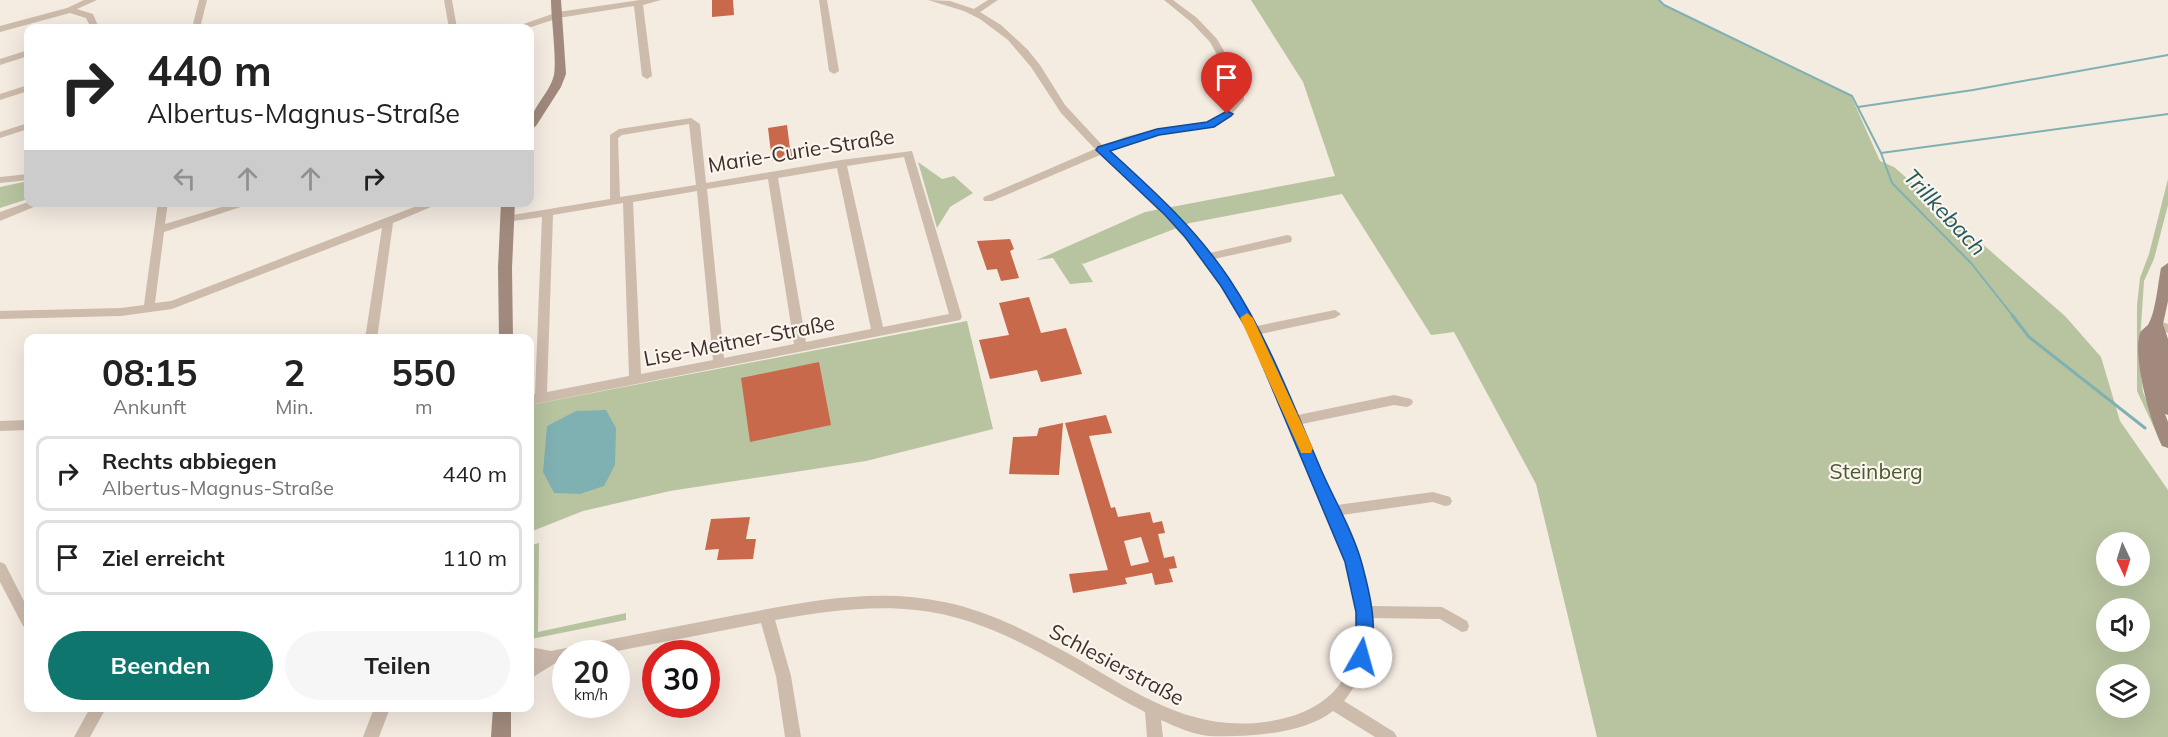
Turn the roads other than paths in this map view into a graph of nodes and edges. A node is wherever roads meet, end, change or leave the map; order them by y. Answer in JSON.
{"nodes":[{"id":1,"x":93,"y":0,"type":"edge"},
{"id":2,"x":203,"y":0,"type":"edge"},
{"id":3,"x":448,"y":0,"type":"edge"},
{"id":4,"x":556,"y":0,"type":"edge"},
{"id":5,"x":657,"y":0,"type":"edge"},
{"id":6,"x":823,"y":0,"type":"edge"},
{"id":7,"x":932,"y":0,"type":"edge"},
{"id":8,"x":994,"y":0,"type":"edge"},
{"id":9,"x":1168,"y":0,"type":"edge"},
{"id":10,"x":638,"y":3,"type":"junction"},
{"id":11,"x":70,"y":10,"type":"junction"},
{"id":12,"x":975,"y":12,"type":"junction"},
{"id":13,"x":558,"y":15,"type":"junction"},
{"id":14,"x":93,"y":24,"type":"edge"},
{"id":15,"x":197,"y":24,"type":"edge"},
{"id":16,"x":452,"y":24,"type":"edge"},
{"id":17,"x":530,"y":24,"type":"edge"},
{"id":18,"x":0,"y":29,"type":"edge"},
{"id":19,"x":24,"y":54,"type":"edge"},
{"id":20,"x":0,"y":62,"type":"edge"},
{"id":21,"x":834,"y":71,"type":"dead end"},
{"id":22,"x":647,"y":76,"type":"dead end"},
{"id":23,"x":24,"y":89,"type":"edge"},
{"id":24,"x":0,"y":97,"type":"edge"},
{"id":25,"x":534,"y":120,"type":"edge"},
{"id":26,"x":24,"y":127,"type":"edge"},
{"id":27,"x":0,"y":135,"type":"edge"},
{"id":28,"x":1102,"y":150,"type":"junction"},
{"id":29,"x":841,"y":164,"type":"junction"},
{"id":30,"x":771,"y":175,"type":"junction"},
{"id":31,"x":24,"y":177,"type":"edge"},
{"id":32,"x":0,"y":180,"type":"edge"},
{"id":33,"x":700,"y":186,"type":"junction"},
{"id":34,"x":628,"y":198,"type":"junction"},
{"id":35,"x":988,"y":199,"type":"dead end"},
{"id":36,"x":615,"y":200,"type":"junction"},
{"id":37,"x":26,"y":207,"type":"edge"},
{"id":38,"x":163,"y":207,"type":"edge"},
{"id":39,"x":234,"y":207,"type":"edge"},
{"id":40,"x":426,"y":207,"type":"edge"},
{"id":41,"x":508,"y":207,"type":"edge"},
{"id":42,"x":548,"y":211,"type":"junction"},
{"id":43,"x":2,"y":214,"type":"edge"},
{"id":44,"x":507,"y":219,"type":"junction"},
{"id":45,"x":388,"y":223,"type":"junction"},
{"id":46,"x":161,"y":229,"type":"junction"},
{"id":47,"x":1287,"y":239,"type":"dead end"},
{"id":48,"x":1207,"y":257,"type":"junction"},
{"id":49,"x":2168,"y":268,"type":"edge"},
{"id":50,"x":149,"y":309,"type":"junction"},
{"id":51,"x":1335,"y":314,"type":"dead end"},
{"id":52,"x":0,"y":315,"type":"edge"},
{"id":53,"x":956,"y":317,"type":"joint"},
{"id":54,"x":2162,"y":327,"type":"edge"},
{"id":55,"x":1254,"y":331,"type":"junction"},
{"id":56,"x":878,"y":333,"type":"junction"},
{"id":57,"x":372,"y":334,"type":"edge"},
{"id":58,"x":506,"y":334,"type":"edge"},
{"id":59,"x":801,"y":348,"type":"junction"},
{"id":60,"x":719,"y":364,"type":"junction"},
{"id":61,"x":634,"y":380,"type":"junction"},
{"id":62,"x":535,"y":399,"type":"edge"},
{"id":63,"x":1407,"y":402,"type":"dead end"},
{"id":64,"x":2168,"y":409,"type":"edge"},
{"id":65,"x":1294,"y":421,"type":"junction"},
{"id":66,"x":24,"y":425,"type":"edge"},
{"id":67,"x":0,"y":426,"type":"edge"},
{"id":68,"x":2168,"y":442,"type":"edge"},
{"id":69,"x":1445,"y":501,"type":"dead end"},
{"id":70,"x":1333,"y":512,"type":"junction"},
{"id":71,"x":0,"y":568,"type":"edge"},
{"id":72,"x":1364,"y":612,"type":"junction"},
{"id":73,"x":24,"y":614,"type":"edge"},
{"id":74,"x":766,"y":616,"type":"junction"},
{"id":75,"x":1462,"y":626,"type":"dead end"},
{"id":76,"x":630,"y":643,"type":"edge"},
{"id":77,"x":534,"y":654,"type":"edge"},
{"id":78,"x":552,"y":655,"type":"edge"},
{"id":79,"x":552,"y":661,"type":"edge"},
{"id":80,"x":534,"y":670,"type":"edge"},
{"id":81,"x":1333,"y":703,"type":"junction"},
{"id":82,"x":1152,"y":709,"type":"junction"},
{"id":83,"x":96,"y":712,"type":"edge"},
{"id":84,"x":380,"y":712,"type":"edge"},
{"id":85,"x":502,"y":712,"type":"edge"},
{"id":86,"x":82,"y":737,"type":"edge"},
{"id":87,"x":371,"y":737,"type":"edge"},
{"id":88,"x":501,"y":737,"type":"edge"},
{"id":89,"x":793,"y":737,"type":"edge"},
{"id":90,"x":1155,"y":737,"type":"edge"},
{"id":91,"x":1389,"y":737,"type":"edge"}],
"edges":[{"from":1,"to":11,"type":"street"},
{"from":2,"to":15,"type":"street"},
{"from":3,"to":16,"type":"street"},
{"from":4,"to":13,"type":"main road"},
{"from":5,"to":10,"type":"street"},
{"from":6,"to":21,"type":"street"},
{"from":7,"to":12,"type":"street","name":"Schlesierstraße"},
{"from":8,"to":12,"type":"street"},
{"from":9,"to":28,"type":"street"},
{"from":10,"to":13,"type":"street"},
{"from":10,"to":22,"type":"street"},
{"from":11,"to":14,"type":"street"},
{"from":11,"to":18,"type":"street"},
{"from":12,"to":28,"type":"street","name":"Schlesierstraße"},
{"from":13,"to":17,"type":"street"},
{"from":13,"to":25,"type":"main road"},
{"from":19,"to":20,"type":"street"},
{"from":23,"to":24,"type":"street"},
{"from":26,"to":27,"type":"street"},
{"from":28,"to":35,"type":"street"},
{"from":28,"to":48,"type":"street","name":"Schlesierstraße"},
{"from":29,"to":30,"type":"street","name":"Marie-Curie-Straße"},
{"from":29,"to":53,"type":"street","name":"Marie-Curie-Straße"},
{"from":29,"to":56,"type":"street"},
{"from":30,"to":33,"type":"street","name":"Marie-Curie-Straße"},
{"from":30,"to":59,"type":"street"},
{"from":31,"to":32,"type":"street"},
{"from":33,"to":34,"type":"street","name":"Marie-Curie-Straße"},
{"from":33,"to":36,"type":"street","name":"Marie-Curie-Straße"},
{"from":33,"to":60,"type":"street"},
{"from":34,"to":36,"type":"street","name":"Marie-Curie-Straße"},
{"from":34,"to":61,"type":"street"},
{"from":36,"to":42,"type":"street","name":"Marie-Curie-Straße"},
{"from":37,"to":43,"type":"street"},
{"from":38,"to":46,"type":"street"},
{"from":39,"to":46,"type":"street"},
{"from":40,"to":45,"type":"street"},
{"from":41,"to":44,"type":"main road"},
{"from":42,"to":44,"type":"street","name":"Marie-Curie-Straße"},
{"from":42,"to":62,"type":"street"},
{"from":44,"to":58,"type":"main road"},
{"from":45,"to":50,"type":"street"},
{"from":45,"to":57,"type":"street"},
{"from":46,"to":50,"type":"street"},
{"from":47,"to":48,"type":"street"},
{"from":48,"to":55,"type":"street","name":"Schlesierstraße"},
{"from":49,"to":54,"type":"main road"},
{"from":50,"to":52,"type":"street"},
{"from":51,"to":55,"type":"street"},
{"from":53,"to":56,"type":"street","name":"Lise-Meitner-Straße"},
{"from":54,"to":64,"type":"main road"},
{"from":54,"to":68,"type":"main road"},
{"from":55,"to":65,"type":"street","name":"Schlesierstraße"},
{"from":56,"to":59,"type":"street","name":"Lise-Meitner-Straße"},
{"from":59,"to":60,"type":"street","name":"Lise-Meitner-Straße"},
{"from":60,"to":61,"type":"street","name":"Lise-Meitner-Straße"},
{"from":61,"to":62,"type":"street","name":"Lise-Meitner-Straße"},
{"from":63,"to":65,"type":"street"},
{"from":65,"to":70,"type":"street","name":"Schlesierstraße"},
{"from":66,"to":67,"type":"street"},
{"from":69,"to":70,"type":"street"},
{"from":70,"to":72,"type":"street","name":"Schlesierstraße"},
{"from":71,"to":73,"type":"street"},
{"from":72,"to":75,"type":"street"},
{"from":72,"to":81,"type":"street","name":"Schlesierstraße"},
{"from":74,"to":76,"type":"street","name":"Schlesierstraße"},
{"from":74,"to":82,"type":"street","name":"Schlesierstraße"},
{"from":74,"to":89,"type":"street"},
{"from":77,"to":78,"type":"street","name":"Schlesierstraße"},
{"from":79,"to":80,"type":"street","name":"Schlesierstraße"},
{"from":81,"to":82,"type":"street","name":"Schlesierstraße"},
{"from":81,"to":91,"type":"street"},
{"from":82,"to":90,"type":"street"},
{"from":83,"to":86,"type":"street"},
{"from":84,"to":87,"type":"street"},
{"from":85,"to":88,"type":"main road"}]}
